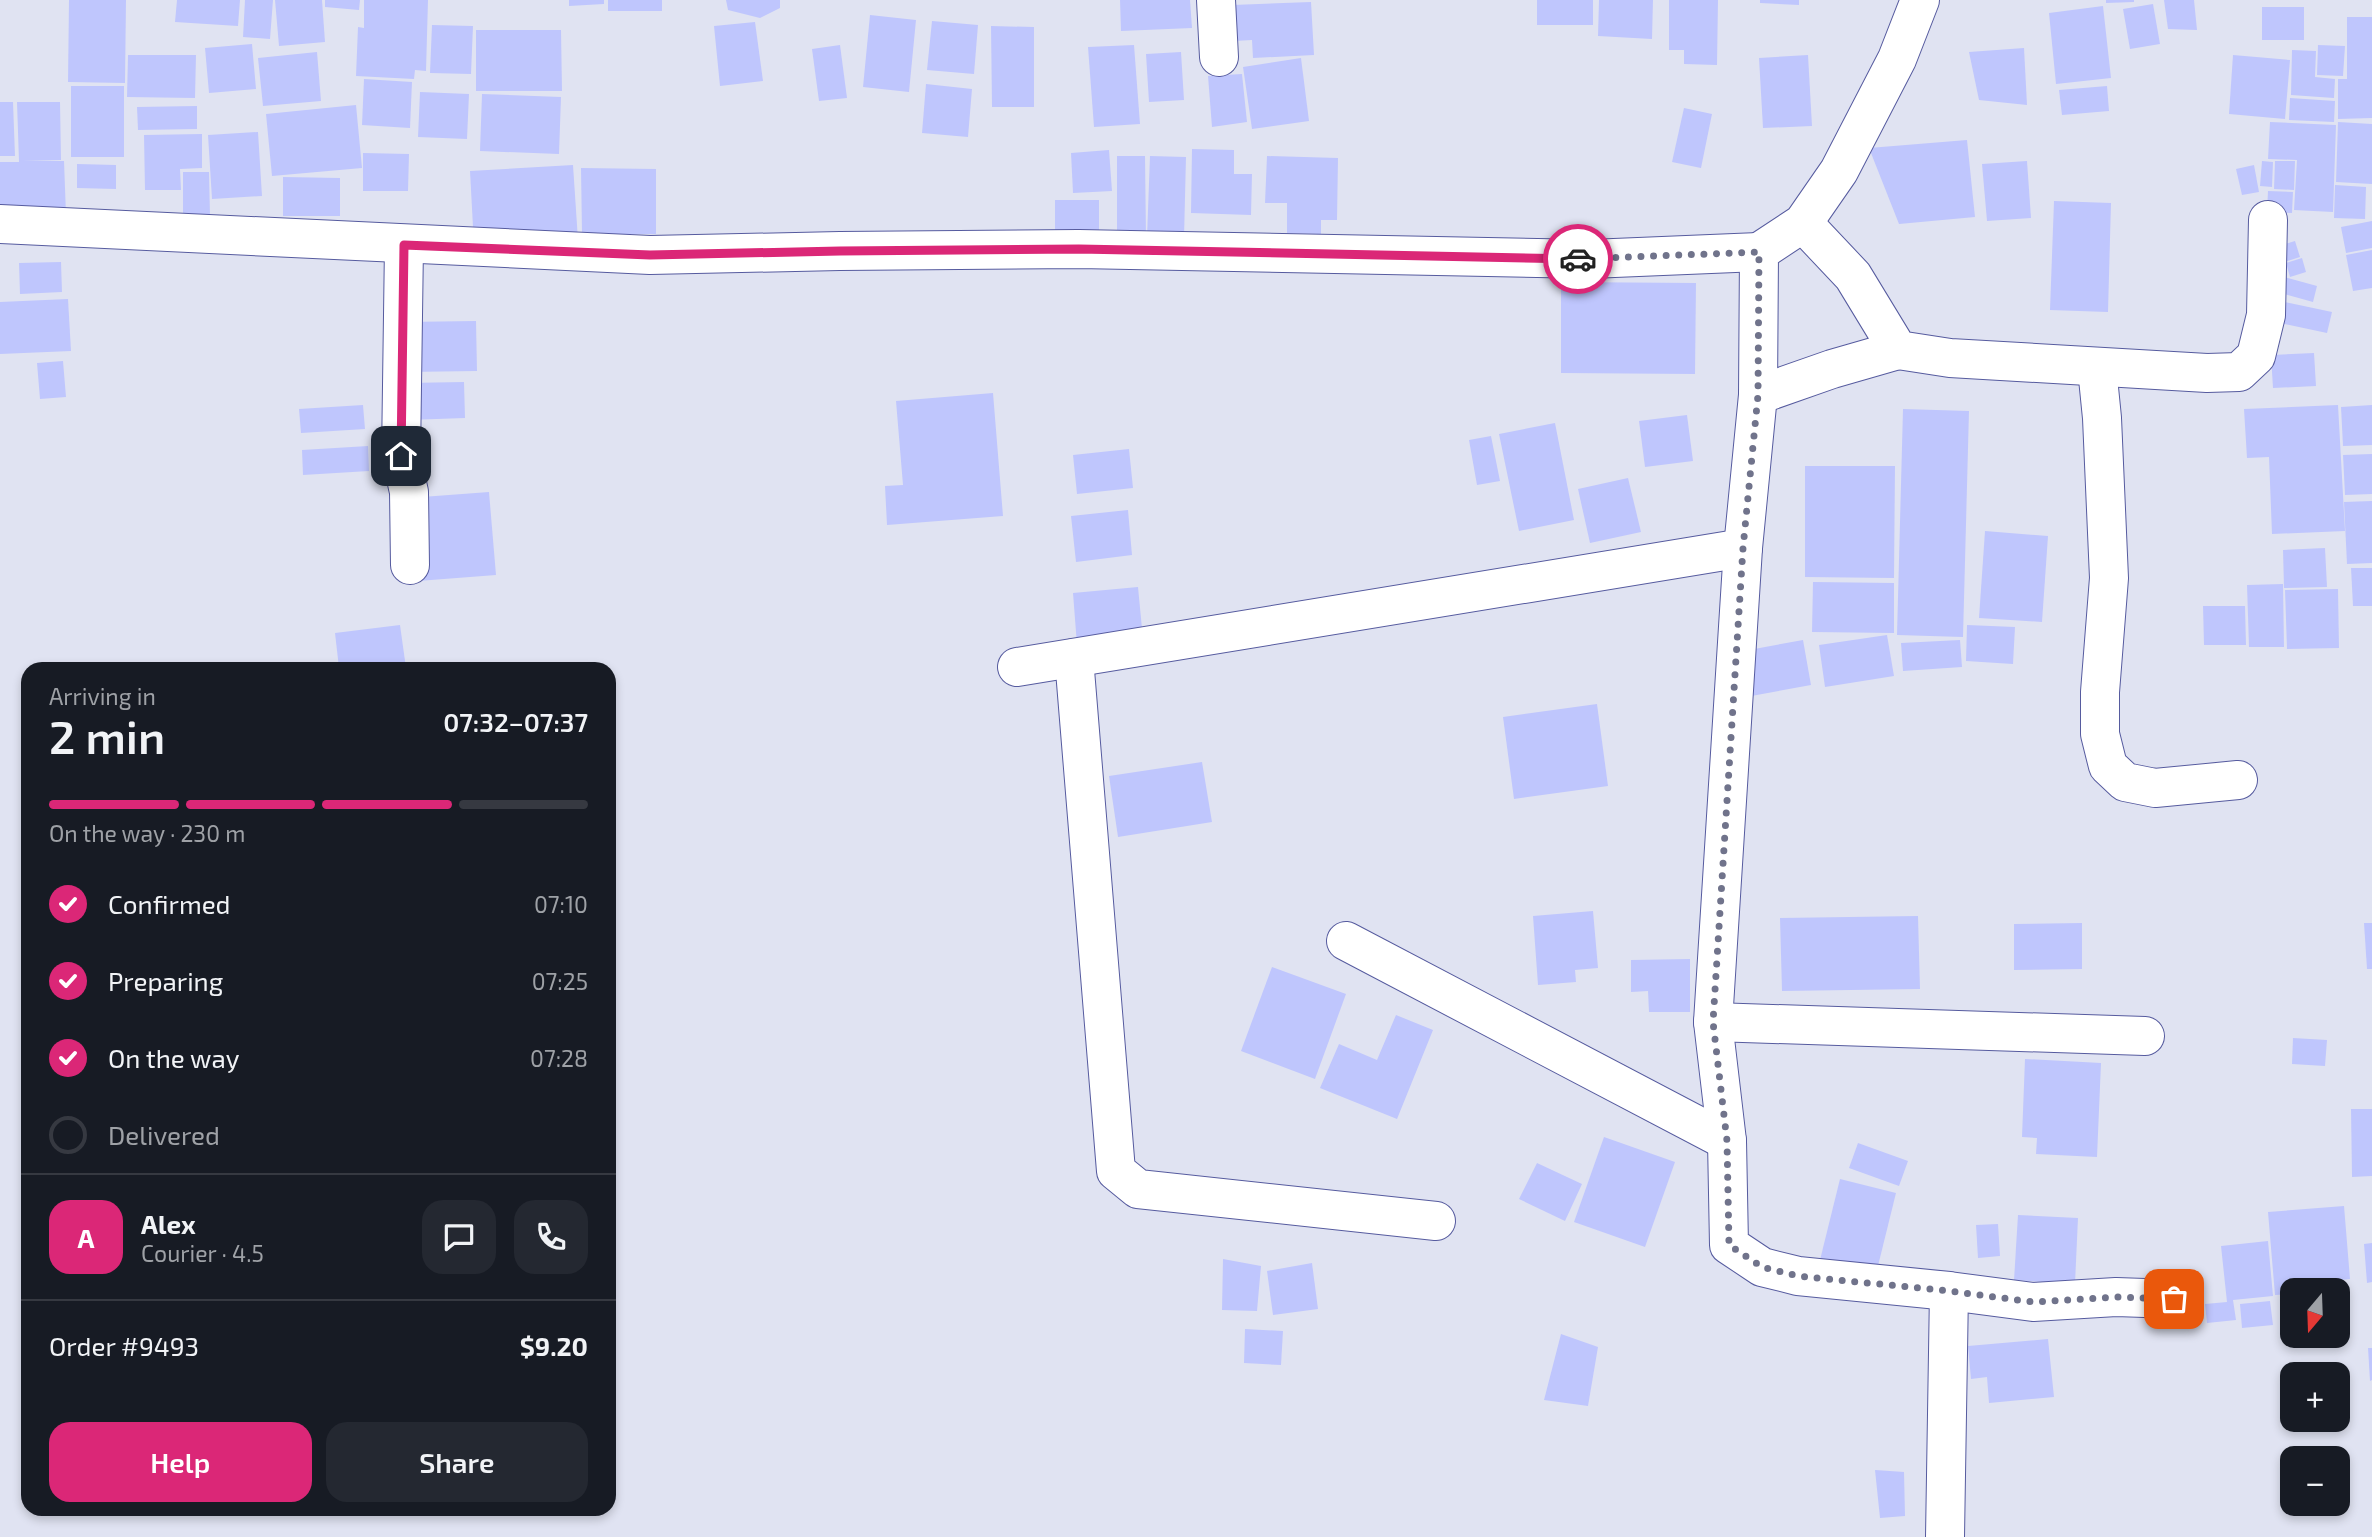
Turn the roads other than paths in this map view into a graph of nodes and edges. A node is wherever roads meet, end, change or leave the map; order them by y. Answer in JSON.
{"nodes":[{"id":1,"x":1216,"y":0,"type":"edge"},
{"id":2,"x":1920,"y":0,"type":"edge"},
{"id":3,"x":1219,"y":57,"type":"dead end"},
{"id":4,"x":2268,"y":220,"type":"dead end"},
{"id":5,"x":1803,"y":223,"type":"junction"},
{"id":6,"x":0,"y":224,"type":"edge"},
{"id":7,"x":404,"y":245,"type":"junction"},
{"id":8,"x":1759,"y":252,"type":"junction"},
{"id":9,"x":1898,"y":350,"type":"junction"},
{"id":10,"x":2097,"y":368,"type":"junction"},
{"id":11,"x":1758,"y":395,"type":"junction"},
{"id":12,"x":1743,"y":548,"type":"junction"},
{"id":13,"x":410,"y":565,"type":"dead end"},
{"id":14,"x":1074,"y":658,"type":"junction"},
{"id":15,"x":1017,"y":667,"type":"dead end"},
{"id":16,"x":2238,"y":780,"type":"dead end"},
{"id":17,"x":1346,"y":941,"type":"dead end"},
{"id":18,"x":1713,"y":1022,"type":"junction"},
{"id":19,"x":2145,"y":1036,"type":"dead end"},
{"id":20,"x":1727,"y":1141,"type":"junction"},
{"id":21,"x":1436,"y":1221,"type":"dead end"},
{"id":22,"x":1949,"y":1291,"type":"junction"},
{"id":23,"x":2174,"y":1299,"type":"dead end"},
{"id":24,"x":1945,"y":1537,"type":"edge"}],
"edges":[{"from":1,"to":3,"type":"street"},
{"from":2,"to":5,"type":"street"},
{"from":4,"to":10,"type":"street"},
{"from":5,"to":8,"type":"street"},
{"from":5,"to":9,"type":"street"},
{"from":6,"to":7,"type":"street"},
{"from":7,"to":8,"type":"street"},
{"from":7,"to":13,"type":"street"},
{"from":8,"to":11,"type":"street"},
{"from":9,"to":10,"type":"street"},
{"from":9,"to":11,"type":"street"},
{"from":10,"to":16,"type":"street"},
{"from":11,"to":12,"type":"street"},
{"from":12,"to":14,"type":"street"},
{"from":12,"to":18,"type":"street"},
{"from":14,"to":15,"type":"street"},
{"from":14,"to":21,"type":"street"},
{"from":17,"to":20,"type":"street"},
{"from":18,"to":19,"type":"street"},
{"from":18,"to":20,"type":"street"},
{"from":20,"to":22,"type":"street"},
{"from":22,"to":23,"type":"street"},
{"from":22,"to":24,"type":"street"}]}
